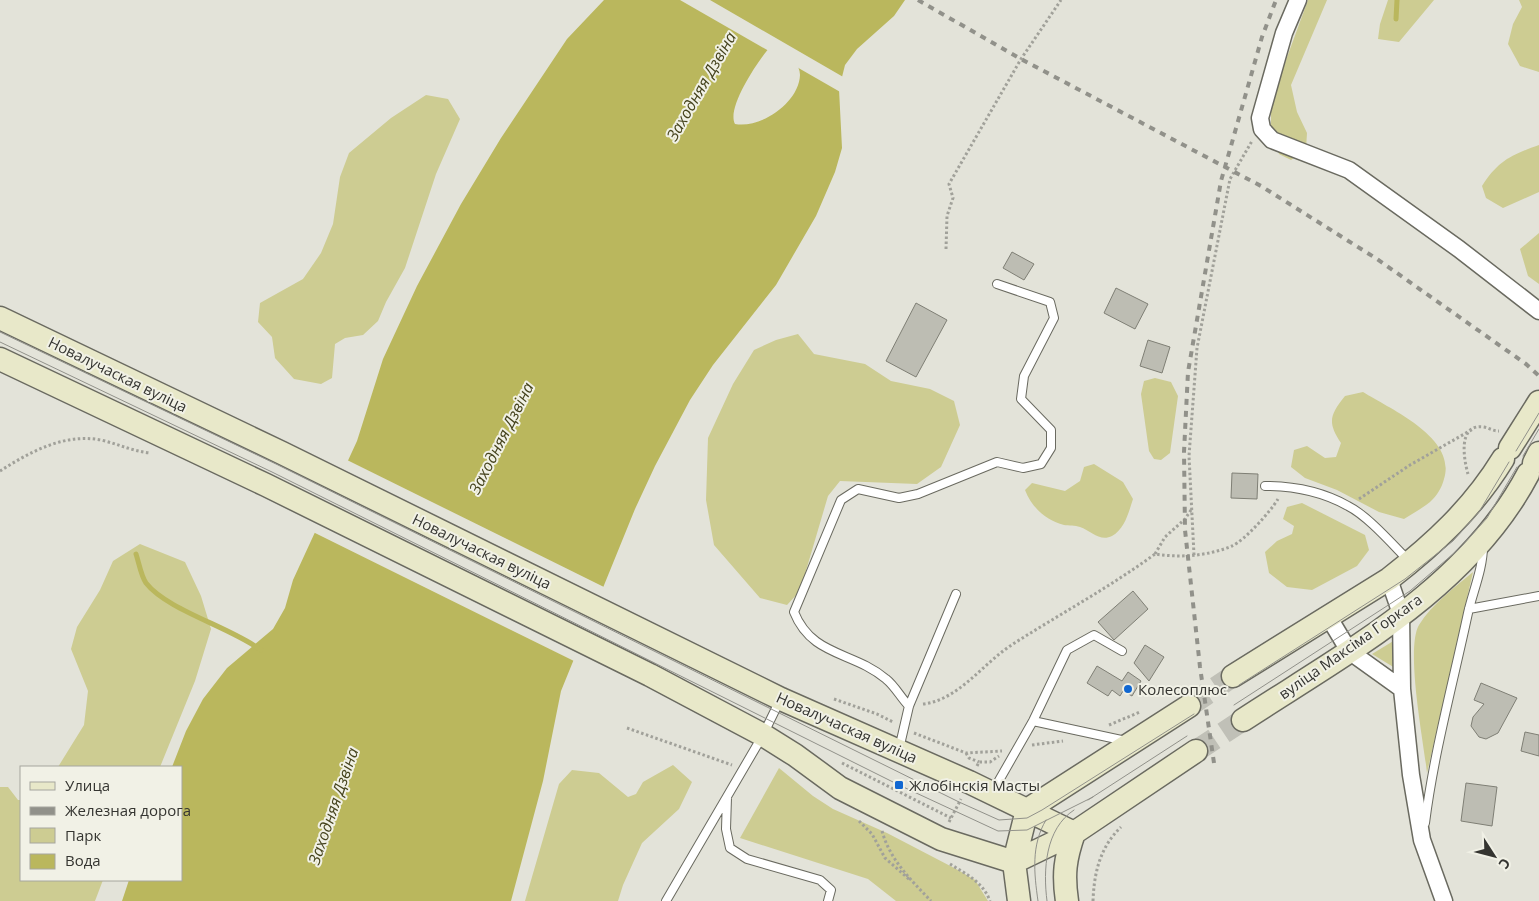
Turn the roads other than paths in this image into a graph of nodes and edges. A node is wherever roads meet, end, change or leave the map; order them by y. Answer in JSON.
{"nodes":[{"id":1,"x":1298,"y":0,"type":"edge"},
{"id":2,"x":997,"y":284,"type":"dead end"},
{"id":3,"x":1539,"y":311,"type":"edge"},
{"id":4,"x":0,"y":318,"type":"edge"},
{"id":5,"x":0,"y":359,"type":"edge"},
{"id":6,"x":1539,"y":402,"type":"edge"},
{"id":7,"x":1534,"y":463,"type":"edge"},
{"id":8,"x":1265,"y":486,"type":"dead end"},
{"id":9,"x":1484,"y":539,"type":"junction"},
{"id":10,"x":1410,"y":562,"type":"junction"},
{"id":11,"x":1389,"y":579,"type":"junction"},
{"id":12,"x":956,"y":594,"type":"dead end"},
{"id":13,"x":1539,"y":596,"type":"edge"},
{"id":14,"x":1469,"y":609,"type":"junction"},
{"id":15,"x":1401,"y":614,"type":"junction"},
{"id":16,"x":1328,"y":616,"type":"junction"},
{"id":17,"x":1122,"y":651,"type":"dead end"},
{"id":18,"x":1349,"y":651,"type":"junction"},
{"id":19,"x":1233,"y":676,"type":"tunnel mouth"},
{"id":20,"x":1402,"y":689,"type":"junction"},
{"id":21,"x":781,"y":699,"type":"junction"},
{"id":22,"x":908,"y":706,"type":"junction"},
{"id":23,"x":1189,"y":706,"type":"tunnel mouth"},
{"id":24,"x":1243,"y":720,"type":"tunnel mouth"},
{"id":25,"x":1033,"y":721,"type":"junction"},
{"id":26,"x":763,"y":734,"type":"junction"},
{"id":27,"x":1133,"y":743,"type":"junction"},
{"id":28,"x":898,"y":750,"type":"junction"},
{"id":29,"x":1196,"y":750,"type":"tunnel mouth"},
{"id":30,"x":992,"y":792,"type":"junction"},
{"id":31,"x":727,"y":795,"type":"junction"},
{"id":32,"x":1028,"y":810,"type":"junction"},
{"id":33,"x":1074,"y":833,"type":"junction"},
{"id":34,"x":1422,"y":840,"type":"junction"},
{"id":35,"x":1014,"y":862,"type":"junction"},
{"id":36,"x":666,"y":901,"type":"edge"},
{"id":37,"x":828,"y":901,"type":"edge"},
{"id":38,"x":1019,"y":901,"type":"edge"},
{"id":39,"x":1067,"y":901,"type":"edge"},
{"id":40,"x":1444,"y":901,"type":"edge"}],
"edges":[{"from":1,"to":3,"type":"street"},
{"from":2,"to":22,"type":"lane"},
{"from":4,"to":21,"type":"main road","name":"Новалучаская вуліца"},
{"from":5,"to":26,"type":"main road"},
{"from":6,"to":10,"type":"main road"},
{"from":7,"to":9,"type":"main road","name":"вуліца Максіма Горкага"},
{"from":8,"to":10,"type":"lane"},
{"from":9,"to":14,"type":"lane"},
{"from":9,"to":15,"type":"main road","name":"вуліца Максіма Горкага"},
{"from":10,"to":11,"type":"main road"},
{"from":11,"to":15,"type":"street"},
{"from":11,"to":16,"type":"main road"},
{"from":12,"to":22,"type":"lane"},
{"from":13,"to":14,"type":"lane"},
{"from":14,"to":34,"type":"lane"},
{"from":15,"to":18,"type":"main road","name":"вуліца Максіма Горкага"},
{"from":15,"to":20,"type":"street"},
{"from":16,"to":18,"type":"street"},
{"from":16,"to":19,"type":"main road"},
{"from":17,"to":25,"type":"lane"},
{"from":18,"to":20,"type":"street"},
{"from":18,"to":24,"type":"main road","name":"вуліца Максіма Горкага"},
{"from":20,"to":34,"type":"street"},
{"from":21,"to":26,"type":"lane"},
{"from":21,"to":28,"type":"main road","name":"Новалучаская вуліца"},
{"from":22,"to":28,"type":"lane"},
{"from":23,"to":27,"type":"main road"},
{"from":25,"to":27,"type":"lane"},
{"from":25,"to":30,"type":"lane"},
{"from":26,"to":31,"type":"lane"},
{"from":26,"to":35,"type":"main road"},
{"from":27,"to":32,"type":"main road"},
{"from":28,"to":30,"type":"main road","name":"Новалучаская вуліца"},
{"from":29,"to":33,"type":"main road"},
{"from":30,"to":32,"type":"main road","name":"Новалучаская вуліца"},
{"from":31,"to":36,"type":"lane"},
{"from":31,"to":37,"type":"lane"},
{"from":32,"to":33,"type":"main road","name":"Новалучаская вуліца"},
{"from":32,"to":35,"type":"main road"},
{"from":33,"to":35,"type":"main road"},
{"from":33,"to":39,"type":"main road"},
{"from":34,"to":40,"type":"street"},
{"from":35,"to":38,"type":"main road"}]}
